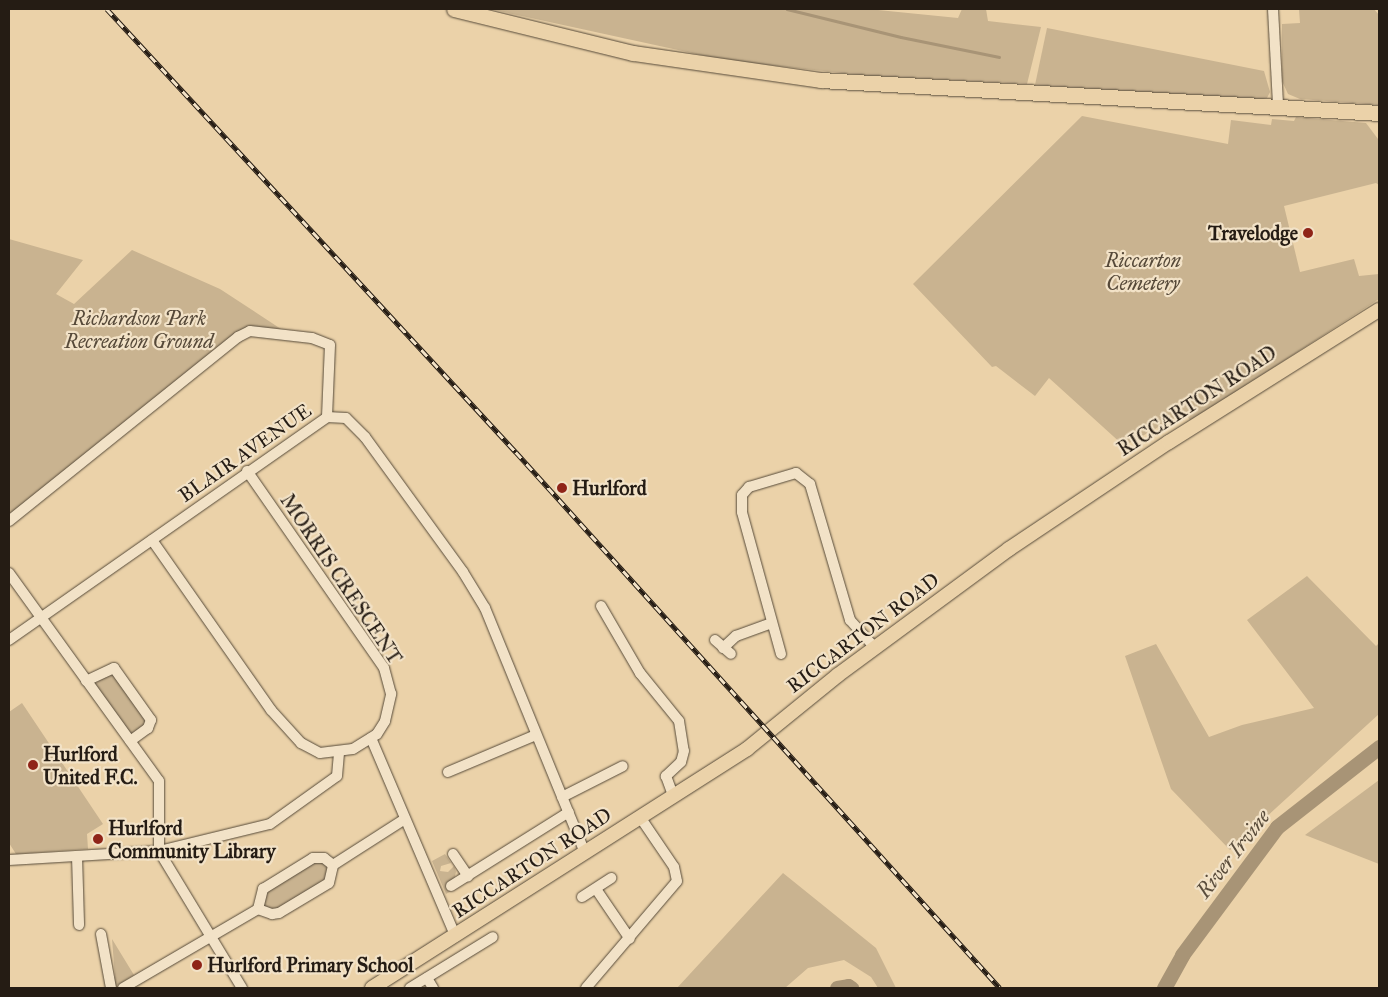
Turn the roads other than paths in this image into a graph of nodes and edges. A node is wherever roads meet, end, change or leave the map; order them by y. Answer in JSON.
{"nodes":[{"id":1,"x":454,"y":9,"type":"edge"},
{"id":2,"x":1274,"y":9,"type":"edge"},
{"id":3,"x":1278,"y":106,"type":"junction"},
{"id":4,"x":1379,"y":113,"type":"edge"},
{"id":5,"x":1379,"y":310,"type":"edge"},
{"id":6,"x":327,"y":417,"type":"junction"},
{"id":7,"x":247,"y":471,"type":"junction"},
{"id":8,"x":9,"y":521,"type":"edge"},
{"id":9,"x":152,"y":540,"type":"junction"},
{"id":10,"x":9,"y":573,"type":"edge"},
{"id":11,"x":601,"y":606,"type":"dead end"},
{"id":12,"x":41,"y":617,"type":"junction"},
{"id":13,"x":772,"y":623,"type":"junction"},
{"id":14,"x":9,"y":640,"type":"edge"},
{"id":15,"x":715,"y":640,"type":"dead end"},
{"id":16,"x":875,"y":648,"type":"junction"},
{"id":17,"x":781,"y":654,"type":"dead end"},
{"id":18,"x":86,"y":681,"type":"junction"},
{"id":19,"x":536,"y":735,"type":"junction"},
{"id":20,"x":371,"y":738,"type":"junction"},
{"id":21,"x":130,"y":741,"type":"junction"},
{"id":22,"x":339,"y":751,"type":"junction"},
{"id":23,"x":623,"y":766,"type":"dead end"},
{"id":24,"x":448,"y":772,"type":"dead end"},
{"id":25,"x":673,"y":795,"type":"junction"},
{"id":26,"x":562,"y":797,"type":"junction"},
{"id":27,"x":568,"y":812,"type":"junction"},
{"id":28,"x":640,"y":817,"type":"junction"},
{"id":29,"x":405,"y":820,"type":"junction"},
{"id":30,"x":159,"y":850,"type":"junction"},
{"id":31,"x":585,"y":853,"type":"junction"},
{"id":32,"x":453,"y":854,"type":"dead end"},
{"id":33,"x":77,"y":856,"type":"junction"},
{"id":34,"x":9,"y":860,"type":"edge"},
{"id":35,"x":333,"y":865,"type":"junction"},
{"id":36,"x":468,"y":876,"type":"junction"},
{"id":37,"x":611,"y":878,"type":"dead end"},
{"id":38,"x":451,"y":886,"type":"dead end"},
{"id":39,"x":596,"y":889,"type":"junction"},
{"id":40,"x":582,"y":897,"type":"dead end"},
{"id":41,"x":258,"y":909,"type":"junction"},
{"id":42,"x":78,"y":925,"type":"dead end"},
{"id":43,"x":101,"y":934,"type":"dead end"},
{"id":44,"x":210,"y":937,"type":"junction"},
{"id":45,"x":456,"y":937,"type":"junction"},
{"id":46,"x":493,"y":937,"type":"dead end"},
{"id":47,"x":630,"y":939,"type":"junction"},
{"id":48,"x":427,"y":978,"type":"junction"},
{"id":49,"x":111,"y":988,"type":"edge"},
{"id":50,"x":123,"y":988,"type":"edge"},
{"id":51,"x":242,"y":988,"type":"edge"},
{"id":52,"x":372,"y":988,"type":"edge"},
{"id":53,"x":413,"y":988,"type":"edge"},
{"id":54,"x":433,"y":988,"type":"edge"},
{"id":55,"x":586,"y":988,"type":"edge"}],
"edges":[{"from":1,"to":3,"type":"highway"},
{"from":2,"to":3,"type":"street"},
{"from":3,"to":4,"type":"highway"},
{"from":5,"to":16,"type":"main road","name":"RICCARTON ROAD"},
{"from":6,"to":7,"type":"street","name":"BLAIR AVENUE"},
{"from":6,"to":8,"type":"street"},
{"from":6,"to":19,"type":"street","name":"BLAIR AVENUE"},
{"from":7,"to":9,"type":"street","name":"BLAIR AVENUE"},
{"from":7,"to":20,"type":"street","name":"MORRIS CRESCENT"},
{"from":9,"to":12,"type":"street","name":"BLAIR AVENUE"},
{"from":9,"to":22,"type":"street","name":"MORRIS CRESCENT"},
{"from":10,"to":12,"type":"street"},
{"from":11,"to":25,"type":"street"},
{"from":12,"to":14,"type":"street","name":"BLAIR AVENUE"},
{"from":12,"to":18,"type":"street"},
{"from":13,"to":15,"type":"street"},
{"from":13,"to":16,"type":"street"},
{"from":13,"to":17,"type":"street"},
{"from":16,"to":25,"type":"main road","name":"RICCARTON ROAD"},
{"from":18,"to":21,"type":"street"},
{"from":18,"to":21,"type":"street"},
{"from":19,"to":24,"type":"street"},
{"from":19,"to":26,"type":"street","name":"BLAIR AVENUE"},
{"from":20,"to":22,"type":"street","name":"MORRIS CRESCENT"},
{"from":20,"to":29,"type":"street"},
{"from":21,"to":30,"type":"street"},
{"from":22,"to":30,"type":"street"},
{"from":23,"to":26,"type":"street"},
{"from":25,"to":28,"type":"main road","name":"RICCARTON ROAD"},
{"from":26,"to":27,"type":"street","name":"BLAIR AVENUE"},
{"from":27,"to":31,"type":"street","name":"BLAIR AVENUE"},
{"from":27,"to":36,"type":"street"},
{"from":28,"to":31,"type":"main road","name":"RICCARTON ROAD"},
{"from":28,"to":47,"type":"street"},
{"from":29,"to":35,"type":"street"},
{"from":29,"to":45,"type":"street"},
{"from":30,"to":33,"type":"street"},
{"from":30,"to":44,"type":"street"},
{"from":31,"to":45,"type":"main road","name":"RICCARTON ROAD"},
{"from":32,"to":36,"type":"street"},
{"from":33,"to":34,"type":"street"},
{"from":33,"to":42,"type":"street"},
{"from":35,"to":41,"type":"street"},
{"from":35,"to":41,"type":"street"},
{"from":36,"to":38,"type":"street"},
{"from":37,"to":39,"type":"street"},
{"from":39,"to":40,"type":"street"},
{"from":39,"to":47,"type":"street"},
{"from":41,"to":44,"type":"street"},
{"from":43,"to":49,"type":"street"},
{"from":44,"to":50,"type":"street"},
{"from":44,"to":51,"type":"street"},
{"from":45,"to":52,"type":"main road","name":"RICCARTON ROAD"},
{"from":46,"to":48,"type":"street","name":"RICCARTON ROAD"},
{"from":47,"to":55,"type":"street"},
{"from":48,"to":53,"type":"street","name":"RICCARTON ROAD"},
{"from":48,"to":54,"type":"street"}]}
